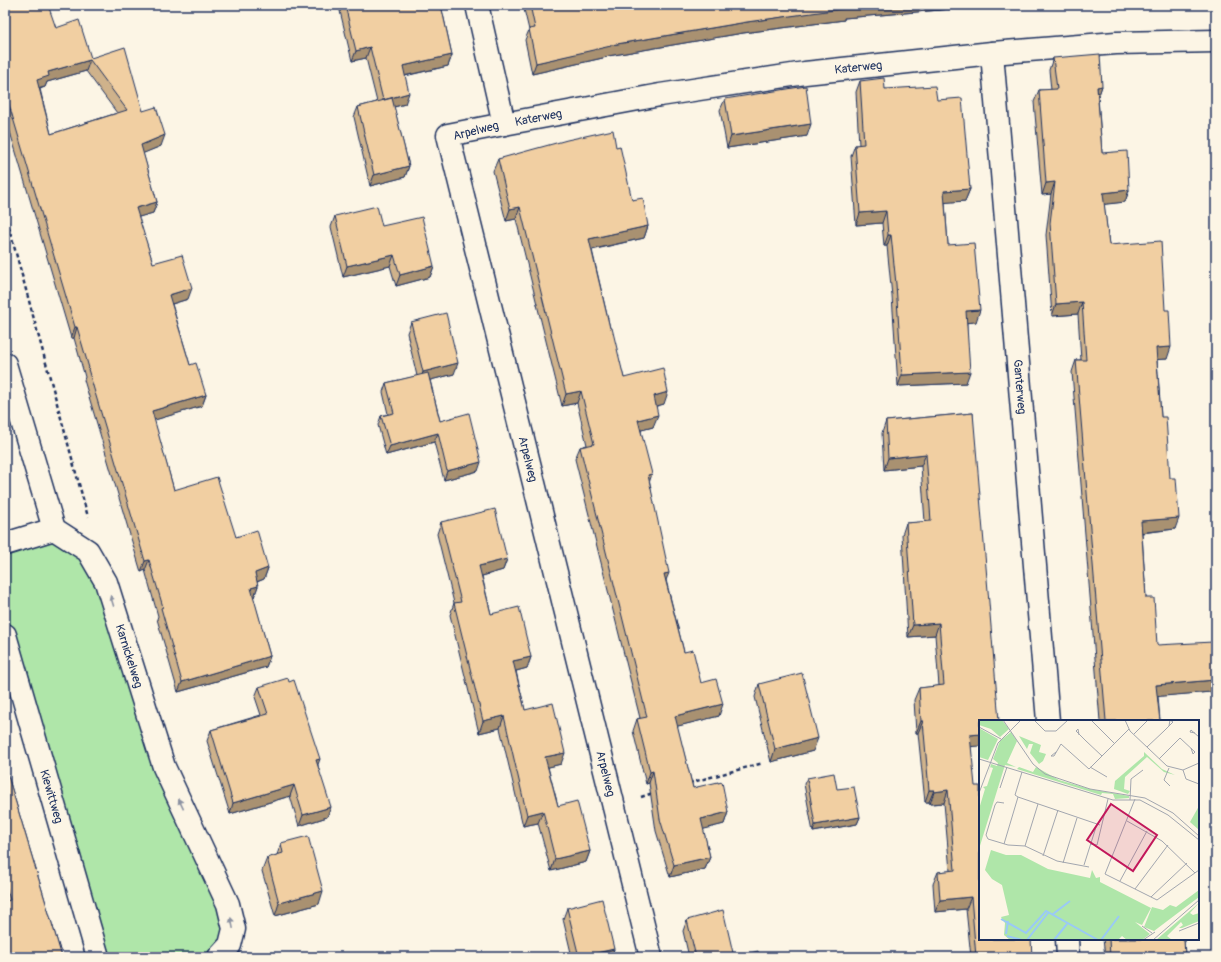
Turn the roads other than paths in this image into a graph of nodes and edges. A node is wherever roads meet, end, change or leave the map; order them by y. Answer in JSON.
{"nodes":[{"id":1,"x":477,"y":5,"type":"edge"},
{"id":2,"x":1216,"y":41,"type":"edge"},
{"id":3,"x":992,"y":53,"type":"junction"},
{"id":4,"x":504,"y":124,"type":"junction"},
{"id":5,"x":5,"y":364,"type":"edge"},
{"id":6,"x":54,"y":529,"type":"junction"},
{"id":7,"x":5,"y":544,"type":"edge"},
{"id":8,"x":5,"y":635,"type":"edge"},
{"id":9,"x":1048,"y":720,"type":"edge"},
{"id":10,"x":1067,"y":940,"type":"edge"},
{"id":11,"x":98,"y":957,"type":"edge"},
{"id":12,"x":219,"y":957,"type":"edge"},
{"id":13,"x":651,"y":957,"type":"edge"},
{"id":14,"x":1068,"y":957,"type":"edge"}],
"edges":[{"from":1,"to":4,"type":"street","name":"Arpelweg"},
{"from":2,"to":3,"type":"street","name":"Katerweg"},
{"from":3,"to":4,"type":"street","name":"Katerweg"},
{"from":3,"to":9,"type":"street","name":"Ganterweg"},
{"from":4,"to":13,"type":"street","name":"Arpelweg"},
{"from":5,"to":6,"type":"street"},
{"from":6,"to":7,"type":"street"},
{"from":12,"to":6,"type":"street","name":"Karnickelweg","one_way":true},
{"from":8,"to":11,"type":"street","name":"Kiewittweg"},
{"from":10,"to":14,"type":"street"}]}
